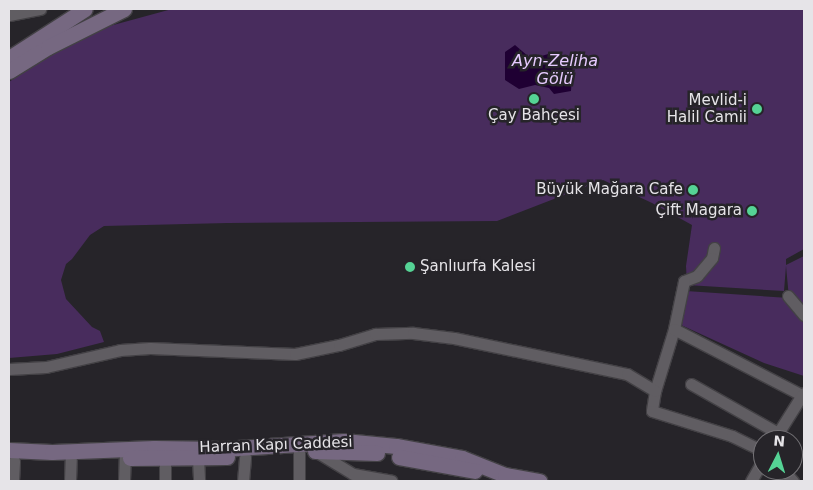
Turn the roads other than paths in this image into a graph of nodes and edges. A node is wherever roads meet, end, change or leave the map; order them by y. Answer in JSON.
{"nodes":[{"id":1,"x":40,"y":9,"type":"edge"},
{"id":2,"x":85,"y":9,"type":"edge"},
{"id":3,"x":124,"y":9,"type":"edge"},
{"id":4,"x":9,"y":14,"type":"edge"},
{"id":5,"x":9,"y":58,"type":"edge"},
{"id":6,"x":9,"y":71,"type":"edge"},
{"id":7,"x":714,"y":248,"type":"dead end"},
{"id":8,"x":788,"y":296,"type":"dead end"},
{"id":9,"x":804,"y":315,"type":"edge"},
{"id":10,"x":674,"y":329,"type":"junction"},
{"id":11,"x":9,"y":369,"type":"edge"},
{"id":12,"x":691,"y":384,"type":"dead end"},
{"id":13,"x":655,"y":390,"type":"junction"},
{"id":14,"x":803,"y":394,"type":"edge"},
{"id":15,"x":765,"y":430,"type":"edge"},
{"id":16,"x":780,"y":430,"type":"edge"},
{"id":17,"x":753,"y":446,"type":"edge"},
{"id":18,"x":316,"y":451,"type":"junction"},
{"id":19,"x":300,"y":452,"type":"junction"},
{"id":20,"x":245,"y":456,"type":"junction"},
{"id":21,"x":10,"y":457,"type":"edge"},
{"id":22,"x":71,"y":457,"type":"junction"},
{"id":23,"x":125,"y":458,"type":"junction"},
{"id":24,"x":165,"y":459,"type":"junction"},
{"id":25,"x":198,"y":459,"type":"junction"},
{"id":26,"x":474,"y":476,"type":"edge"},
{"id":27,"x":353,"y":478,"type":"edge"},
{"id":28,"x":13,"y":481,"type":"edge"},
{"id":29,"x":70,"y":481,"type":"edge"},
{"id":30,"x":124,"y":481,"type":"edge"},
{"id":31,"x":165,"y":481,"type":"edge"},
{"id":32,"x":199,"y":481,"type":"edge"},
{"id":33,"x":243,"y":481,"type":"edge"},
{"id":34,"x":299,"y":481,"type":"edge"},
{"id":35,"x":391,"y":481,"type":"edge"},
{"id":36,"x":503,"y":481,"type":"edge"},
{"id":37,"x":539,"y":481,"type":"edge"}],
"edges":[{"from":1,"to":4,"type":"street"},
{"from":2,"to":5,"type":"main road"},
{"from":3,"to":6,"type":"main road"},
{"from":7,"to":10,"type":"street"},
{"from":8,"to":9,"type":"street"},
{"from":10,"to":13,"type":"street"},
{"from":10,"to":14,"type":"street"},
{"from":11,"to":13,"type":"street"},
{"from":12,"to":15,"type":"street"},
{"from":13,"to":17,"type":"street"},
{"from":14,"to":16,"type":"street"},
{"from":18,"to":19,"type":"main road","name":"Harran Kapı Caddesi"},
{"from":18,"to":26,"type":"main road","name":"Harran Kapı Caddesi"},
{"from":18,"to":27,"type":"street"},
{"from":19,"to":20,"type":"main road","name":"Harran Kapı Caddesi"},
{"from":19,"to":34,"type":"street"},
{"from":20,"to":25,"type":"main road","name":"Harran Kapı Caddesi"},
{"from":20,"to":33,"type":"street"},
{"from":21,"to":22,"type":"main road","name":"Harran Kapı Caddesi"},
{"from":21,"to":28,"type":"street"},
{"from":21,"to":37,"type":"main road","name":"Harran Kapı Caddesi"},
{"from":22,"to":23,"type":"main road","name":"Harran Kapı Caddesi"},
{"from":22,"to":29,"type":"street"},
{"from":23,"to":24,"type":"main road","name":"Harran Kapı Caddesi"},
{"from":23,"to":30,"type":"street"},
{"from":24,"to":25,"type":"main road","name":"Harran Kapı Caddesi"},
{"from":24,"to":31,"type":"street"},
{"from":25,"to":32,"type":"street"},
{"from":26,"to":36,"type":"main road","name":"Harran Kapı Caddesi"},
{"from":27,"to":35,"type":"street"}]}
